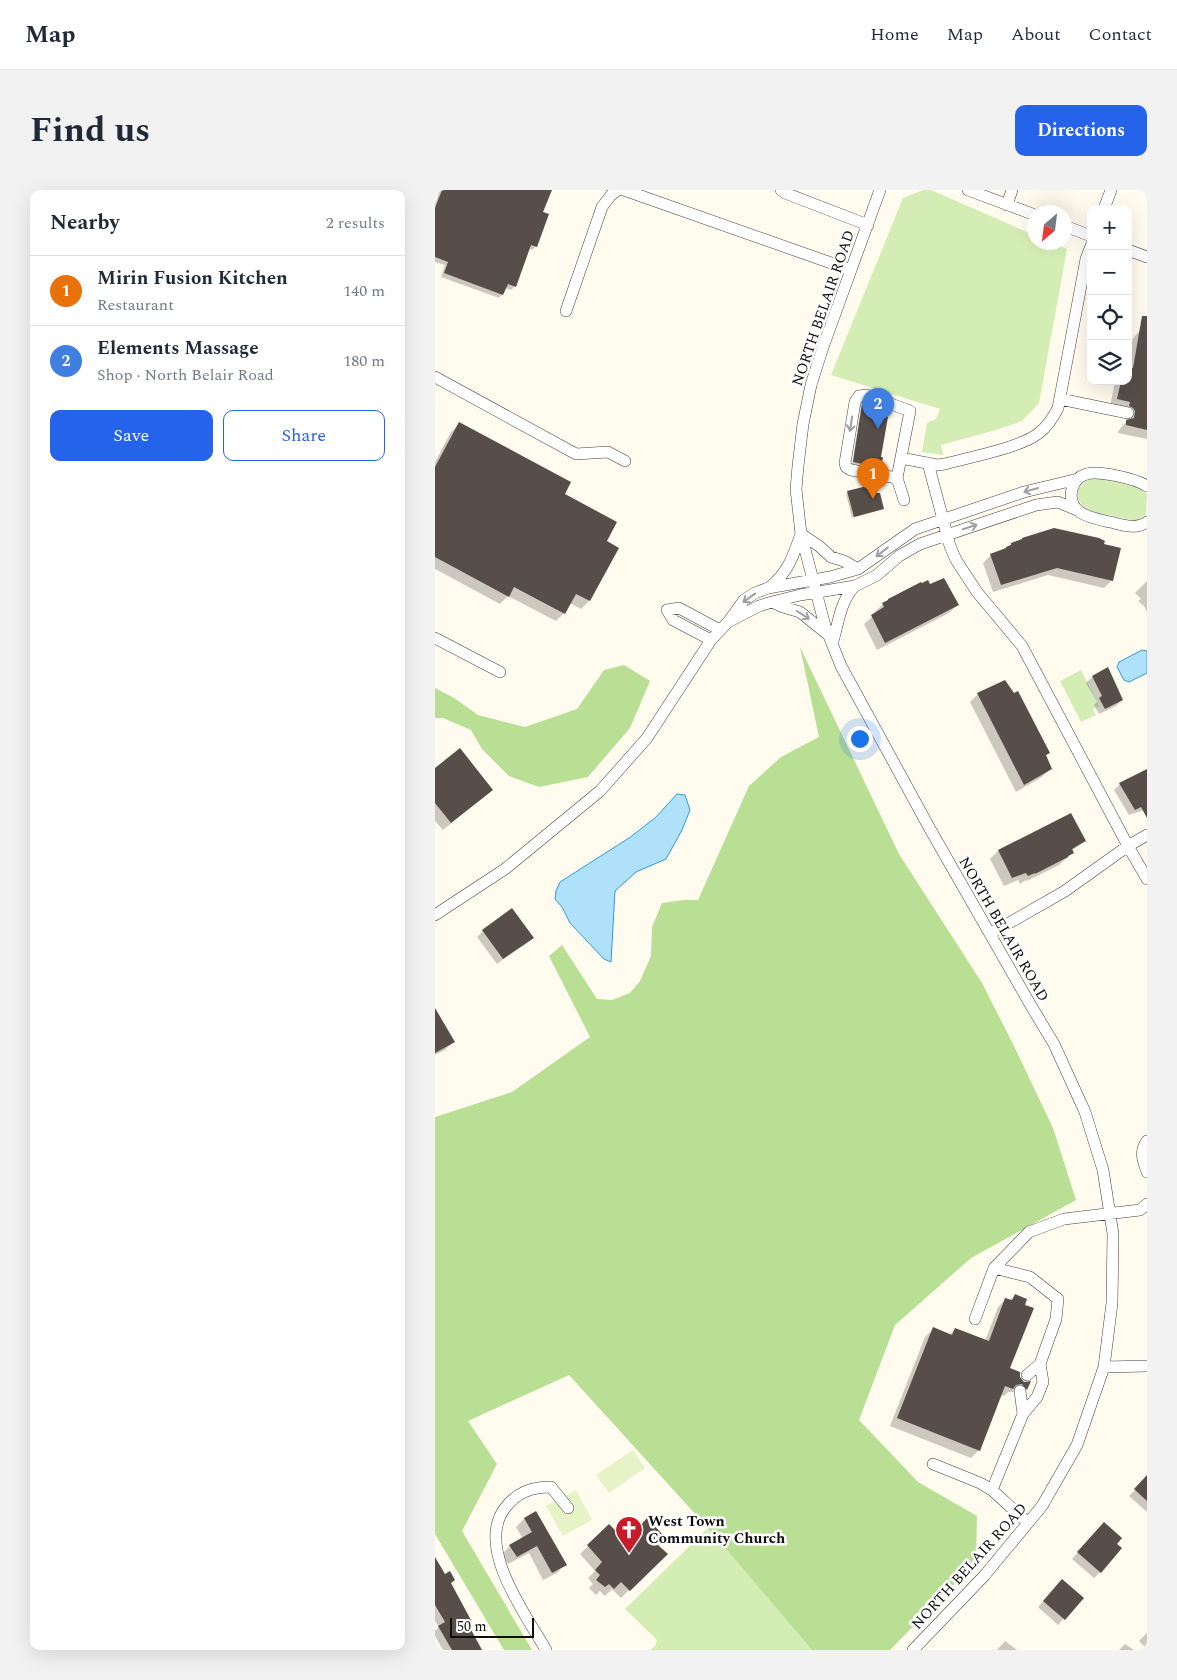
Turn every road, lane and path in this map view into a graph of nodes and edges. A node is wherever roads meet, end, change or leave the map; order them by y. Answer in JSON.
{"nodes":[{"id":1,"x":618,"y":190,"type":"edge"},
{"id":2,"x":625,"y":190,"type":"edge"},
{"id":3,"x":781,"y":190,"type":"edge"},
{"id":4,"x":880,"y":190,"type":"edge"},
{"id":5,"x":968,"y":190,"type":"edge"},
{"id":6,"x":1012,"y":190,"type":"edge"},
{"id":7,"x":1111,"y":190,"type":"edge"},
{"id":8,"x":1007,"y":205,"type":"junction"},
{"id":9,"x":1105,"y":205,"type":"edge"},
{"id":10,"x":1027,"y":212,"type":"edge"},
{"id":11,"x":868,"y":225,"type":"junction"},
{"id":12,"x":1072,"y":229,"type":"edge"},
{"id":13,"x":1087,"y":234,"type":"edge"},
{"id":14,"x":1089,"y":250,"type":"edge"},
{"id":15,"x":1132,"y":251,"type":"edge"},
{"id":16,"x":1147,"y":257,"type":"edge"},
{"id":17,"x":851,"y":270,"type":"junction"},
{"id":18,"x":566,"y":311,"type":"dead end"},
{"id":19,"x":435,"y":377,"type":"edge"},
{"id":20,"x":1060,"y":399,"type":"junction"},
{"id":21,"x":1128,"y":413,"type":"dead end"},
{"id":22,"x":901,"y":458,"type":"junction"},
{"id":23,"x":625,"y":461,"type":"dead end"},
{"id":24,"x":928,"y":463,"type":"junction"},
{"id":25,"x":897,"y":478,"type":"junction"},
{"id":26,"x":1078,"y":479,"type":"junction"},
{"id":27,"x":1147,"y":486,"type":"edge"},
{"id":28,"x":904,"y":500,"type":"dead end"},
{"id":29,"x":1077,"y":510,"type":"junction"},
{"id":30,"x":943,"y":519,"type":"junction"},
{"id":31,"x":1146,"y":524,"type":"edge"},
{"id":32,"x":801,"y":534,"type":"junction"},
{"id":33,"x":947,"y":534,"type":"junction"},
{"id":34,"x":858,"y":569,"type":"junction"},
{"id":35,"x":812,"y":580,"type":"junction"},
{"id":36,"x":855,"y":586,"type":"junction"},
{"id":37,"x":768,"y":588,"type":"junction"},
{"id":38,"x":815,"y":593,"type":"junction"},
{"id":39,"x":772,"y":602,"type":"junction"},
{"id":40,"x":724,"y":626,"type":"junction"},
{"id":41,"x":435,"y":638,"type":"edge"},
{"id":42,"x":711,"y":640,"type":"junction"},
{"id":43,"x":830,"y":640,"type":"junction"},
{"id":44,"x":500,"y":672,"type":"dead end"},
{"id":45,"x":1147,"y":835,"type":"edge"},
{"id":46,"x":1128,"y":846,"type":"junction"},
{"id":47,"x":1147,"y":879,"type":"edge"},
{"id":48,"x":435,"y":914,"type":"edge"},
{"id":49,"x":990,"y":934,"type":"junction"},
{"id":50,"x":1147,"y":1141,"type":"edge"},
{"id":51,"x":1147,"y":1172,"type":"edge"},
{"id":52,"x":1147,"y":1204,"type":"edge"},
{"id":53,"x":1110,"y":1214,"type":"junction"},
{"id":54,"x":994,"y":1268,"type":"junction"},
{"id":55,"x":975,"y":1319,"type":"dead end"},
{"id":56,"x":1041,"y":1364,"type":"junction"},
{"id":57,"x":1147,"y":1366,"type":"edge"},
{"id":58,"x":1105,"y":1368,"type":"junction"},
{"id":59,"x":1027,"y":1374,"type":"dead end"},
{"id":60,"x":1020,"y":1392,"type":"dead end"},
{"id":61,"x":1023,"y":1414,"type":"junction"},
{"id":62,"x":933,"y":1464,"type":"dead end"},
{"id":63,"x":992,"y":1490,"type":"junction"},
{"id":64,"x":569,"y":1508,"type":"dead end"},
{"id":65,"x":1028,"y":1523,"type":"junction"},
{"id":66,"x":917,"y":1649,"type":"edge"},
{"id":67,"x":546,"y":1650,"type":"edge"}],
"edges":[{"from":1,"to":18,"type":"street"},
{"from":2,"to":17,"type":"street"},
{"from":3,"to":11,"type":"street"},
{"from":4,"to":11,"type":"street","name":"NORTH BELAIR ROAD"},
{"from":5,"to":8,"type":"street"},
{"from":6,"to":8,"type":"street"},
{"from":7,"to":9,"type":"street"},
{"from":8,"to":10,"type":"street"},
{"from":11,"to":17,"type":"street","name":"NORTH BELAIR ROAD"},
{"from":12,"to":13,"type":"street"},
{"from":14,"to":20,"type":"street"},
{"from":15,"to":16,"type":"street"},
{"from":17,"to":32,"type":"street","name":"NORTH BELAIR ROAD"},
{"from":19,"to":23,"type":"street"},
{"from":20,"to":21,"type":"street"},
{"from":20,"to":24,"type":"street"},
{"from":22,"to":24,"type":"street"},
{"from":22,"to":25,"type":"street"},
{"from":22,"to":25,"type":"street","one_way":true},
{"from":24,"to":30,"type":"street"},
{"from":25,"to":28,"type":"street"},
{"from":26,"to":27,"type":"street"},
{"from":26,"to":29,"type":"street"},
{"from":26,"to":30,"type":"street","one_way":true},
{"from":29,"to":31,"type":"street"},
{"from":33,"to":29,"type":"street","one_way":true},
{"from":30,"to":33,"type":"street"},
{"from":30,"to":34,"type":"street","one_way":true},
{"from":32,"to":34,"type":"street"},
{"from":32,"to":35,"type":"street","name":"NORTH BELAIR ROAD"},
{"from":32,"to":37,"type":"street"},
{"from":33,"to":36,"type":"street"},
{"from":33,"to":46,"type":"street"},
{"from":34,"to":35,"type":"street"},
{"from":35,"to":37,"type":"street"},
{"from":35,"to":38,"type":"street","name":"NORTH BELAIR ROAD"},
{"from":36,"to":38,"type":"street"},
{"from":36,"to":43,"type":"street"},
{"from":37,"to":40,"type":"street","one_way":true},
{"from":38,"to":39,"type":"street"},
{"from":38,"to":43,"type":"street","name":"NORTH BELAIR ROAD"},
{"from":39,"to":40,"type":"street"},
{"from":39,"to":43,"type":"street","one_way":true},
{"from":40,"to":42,"type":"street"},
{"from":40,"to":42,"type":"street"},
{"from":41,"to":44,"type":"street"},
{"from":42,"to":48,"type":"street"},
{"from":43,"to":49,"type":"street","name":"NORTH BELAIR ROAD"},
{"from":45,"to":46,"type":"street"},
{"from":46,"to":47,"type":"street"},
{"from":46,"to":49,"type":"street"},
{"from":49,"to":53,"type":"street","name":"NORTH BELAIR ROAD"},
{"from":50,"to":51,"type":"street"},
{"from":52,"to":53,"type":"street"},
{"from":53,"to":54,"type":"street"},
{"from":53,"to":58,"type":"street","name":"NORTH BELAIR ROAD"},
{"from":54,"to":55,"type":"street"},
{"from":54,"to":56,"type":"street"},
{"from":56,"to":59,"type":"street"},
{"from":56,"to":61,"type":"street"},
{"from":57,"to":58,"type":"street"},
{"from":58,"to":65,"type":"street","name":"NORTH BELAIR ROAD"},
{"from":60,"to":61,"type":"street"},
{"from":61,"to":63,"type":"street"},
{"from":62,"to":63,"type":"street"},
{"from":63,"to":65,"type":"street"},
{"from":64,"to":67,"type":"street"},
{"from":65,"to":66,"type":"street","name":"NORTH BELAIR ROAD"}]}
